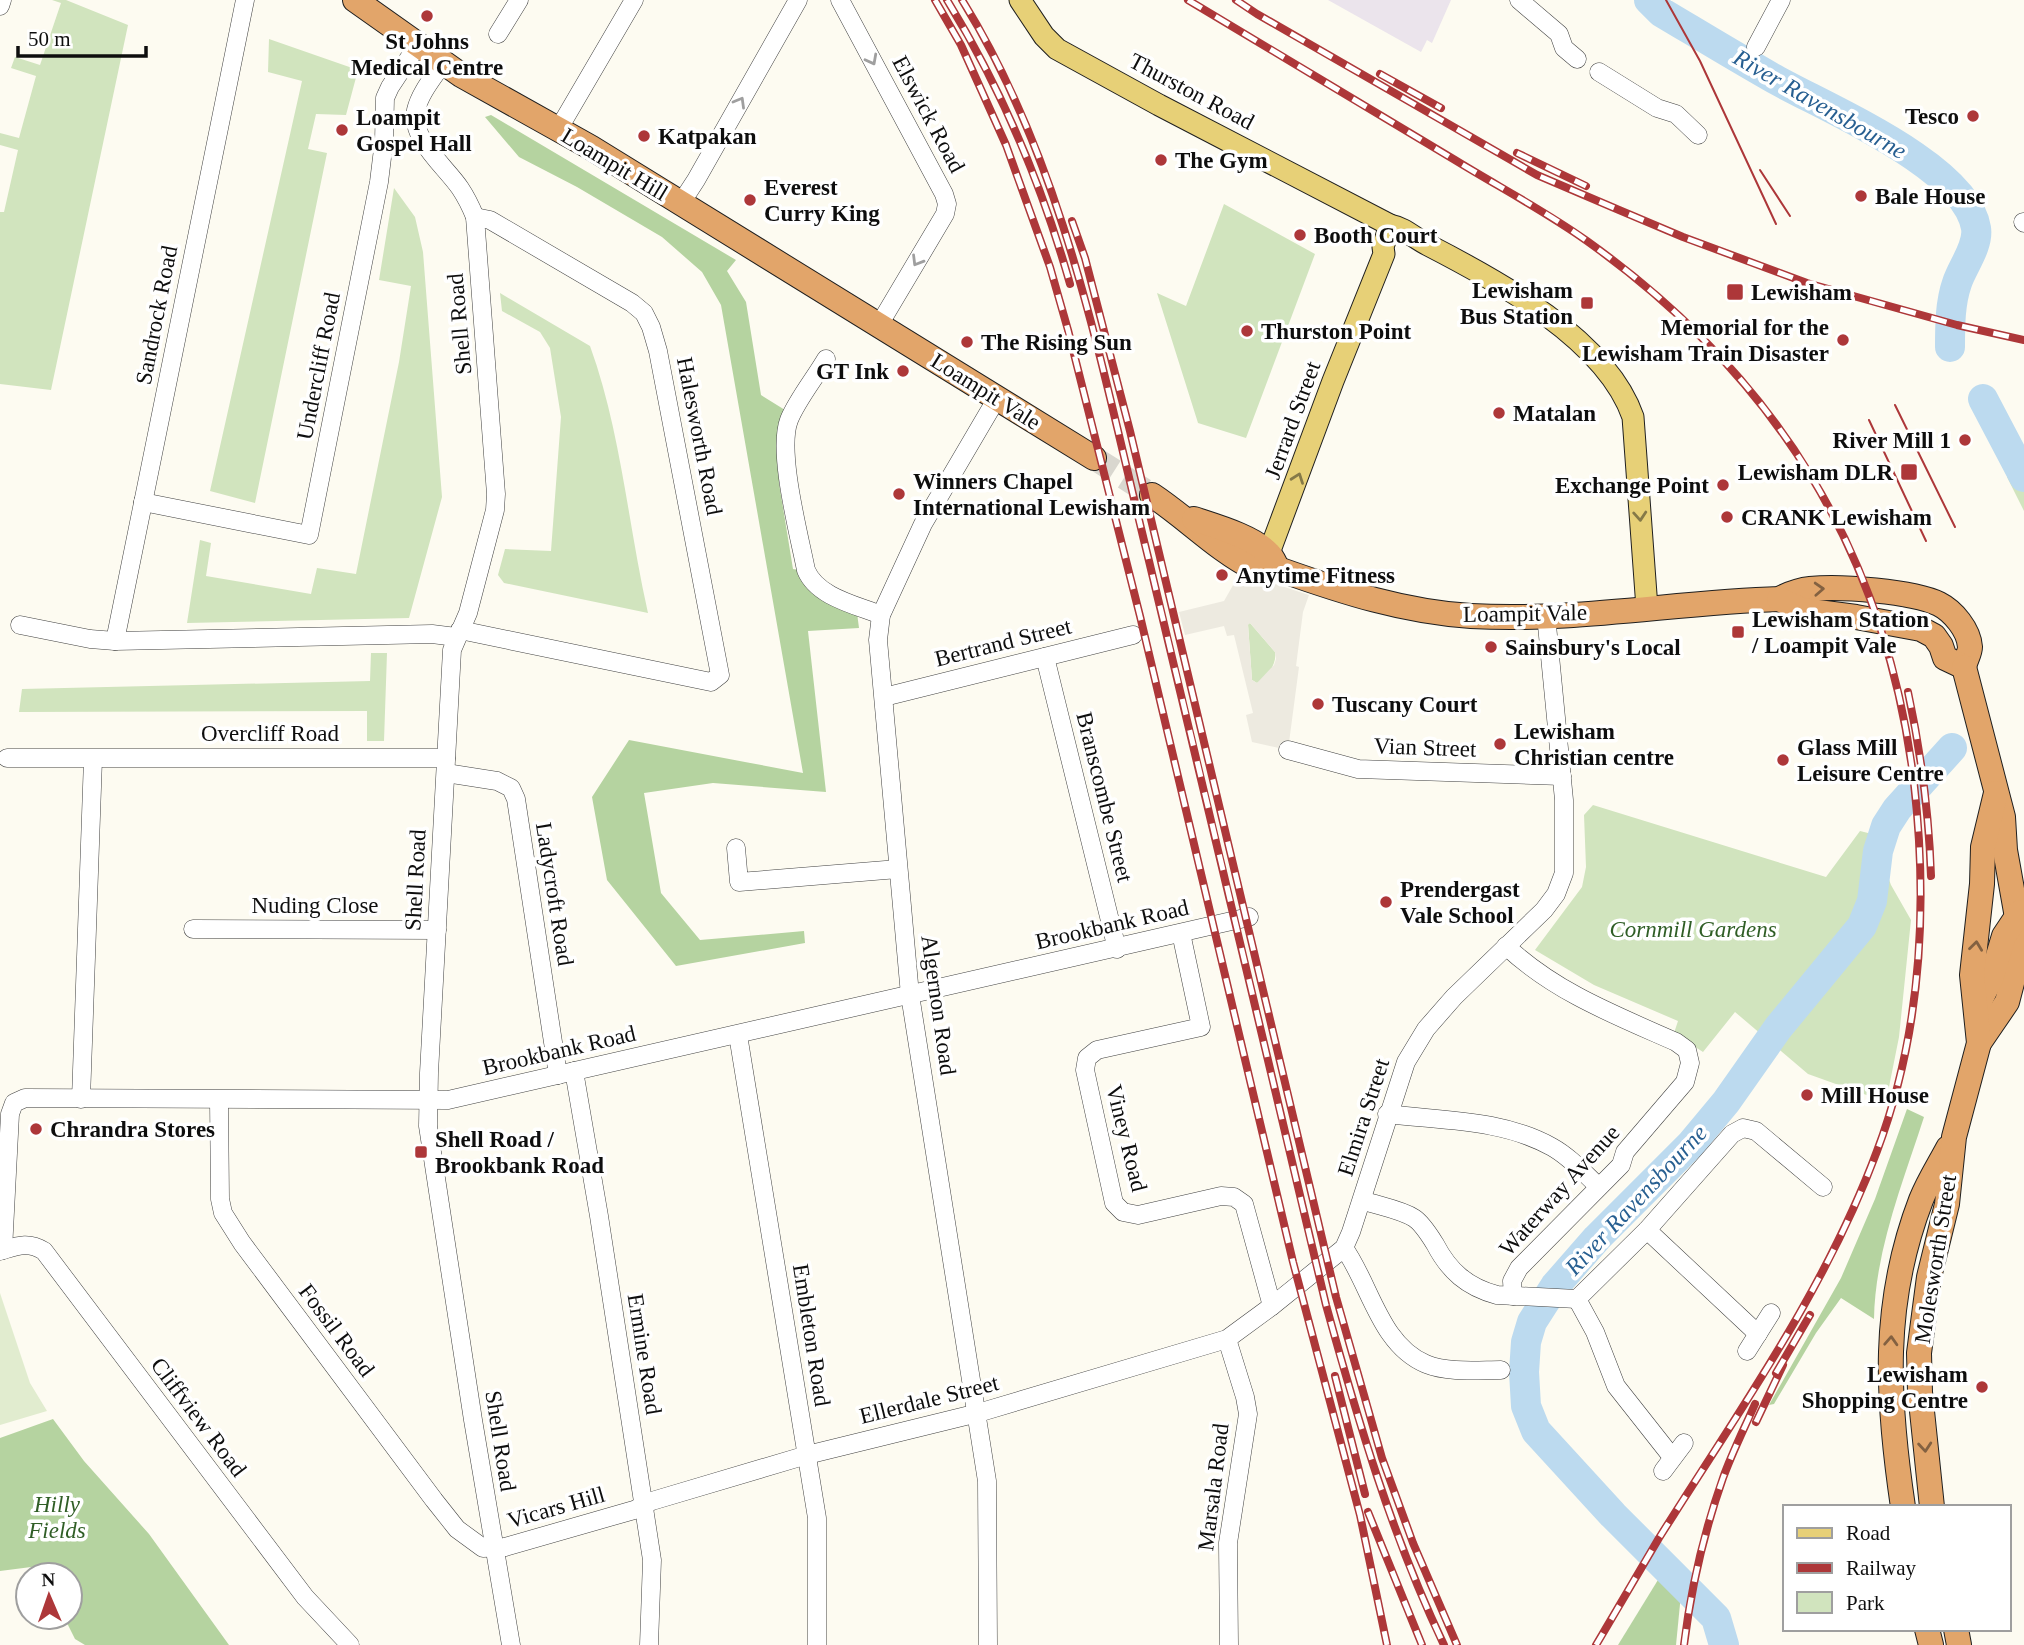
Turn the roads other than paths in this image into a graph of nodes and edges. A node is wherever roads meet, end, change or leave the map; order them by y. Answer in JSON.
{"nodes":[{"id":1,"x":2,"y":0,"type":"edge"},
{"id":2,"x":245,"y":0,"type":"edge"},
{"id":3,"x":355,"y":0,"type":"edge"},
{"id":4,"x":519,"y":0,"type":"edge"},
{"id":5,"x":634,"y":0,"type":"edge"},
{"id":6,"x":798,"y":0,"type":"edge"},
{"id":7,"x":840,"y":0,"type":"edge"},
{"id":8,"x":1020,"y":0,"type":"edge"},
{"id":9,"x":1519,"y":0,"type":"edge"},
{"id":10,"x":1781,"y":0,"type":"edge"},
{"id":11,"x":0,"y":6,"type":"edge"},
{"id":12,"x":498,"y":33,"type":"dead end"},
{"id":13,"x":417,"y":46,"type":"junction"},
{"id":14,"x":1756,"y":47,"type":"dead end"},
{"id":15,"x":1577,"y":59,"type":"dead end"},
{"id":16,"x":443,"y":64,"type":"junction"},
{"id":17,"x":1599,"y":72,"type":"dead end"},
{"id":18,"x":558,"y":130,"type":"junction"},
{"id":19,"x":1698,"y":135,"type":"dead end"},
{"id":20,"x":681,"y":204,"type":"junction"},
{"id":21,"x":475,"y":217,"type":"junction"},
{"id":22,"x":1390,"y":225,"type":"junction"},
{"id":23,"x":1414,"y":236,"type":"junction"},
{"id":24,"x":1384,"y":254,"type":"junction"},
{"id":25,"x":878,"y":325,"type":"junction"},
{"id":26,"x":826,"y":359,"type":"dead end"},
{"id":27,"x":997,"y":398,"type":"junction"},
{"id":28,"x":1094,"y":458,"type":"tunnel mouth"},
{"id":29,"x":1152,"y":495,"type":"tunnel mouth"},
{"id":30,"x":143,"y":502,"type":"junction"},
{"id":31,"x":1273,"y":561,"type":"junction"},
{"id":32,"x":1647,"y":608,"type":"junction"},
{"id":33,"x":881,"y":615,"type":"junction"},
{"id":34,"x":1546,"y":615,"type":"junction"},
{"id":35,"x":20,"y":625,"type":"dead end"},
{"id":36,"x":458,"y":634,"type":"junction"},
{"id":37,"x":1133,"y":635,"type":"dead end"},
{"id":38,"x":115,"y":641,"type":"junction"},
{"id":39,"x":1045,"y":657,"type":"junction"},
{"id":40,"x":884,"y":697,"type":"junction"},
{"id":41,"x":1288,"y":750,"type":"dead end"},
{"id":42,"x":7,"y":758,"type":"dead end"},
{"id":43,"x":93,"y":759,"type":"junction"},
{"id":44,"x":446,"y":766,"type":"junction"},
{"id":45,"x":1562,"y":776,"type":"junction"},
{"id":46,"x":1996,"y":790,"type":"junction"},
{"id":47,"x":736,"y":848,"type":"dead end"},
{"id":48,"x":2012,"y":852,"type":"edge"},
{"id":49,"x":898,"y":869,"type":"junction"},
{"id":50,"x":1982,"y":884,"type":"junction"},
{"id":51,"x":2022,"y":913,"type":"edge"},
{"id":52,"x":1249,"y":918,"type":"dead end"},
{"id":53,"x":193,"y":929,"type":"dead end"},
{"id":54,"x":437,"y":930,"type":"junction"},
{"id":55,"x":1181,"y":933,"type":"junction"},
{"id":56,"x":1506,"y":946,"type":"junction"},
{"id":57,"x":1117,"y":949,"type":"junction"},
{"id":58,"x":910,"y":995,"type":"junction"},
{"id":59,"x":1976,"y":1009,"type":"junction"},
{"id":60,"x":738,"y":1035,"type":"junction"},
{"id":61,"x":1979,"y":1043,"type":"junction"},
{"id":62,"x":566,"y":1073,"type":"junction"},
{"id":63,"x":81,"y":1099,"type":"junction"},
{"id":64,"x":219,"y":1100,"type":"junction"},
{"id":65,"x":428,"y":1100,"type":"junction"},
{"id":66,"x":1387,"y":1114,"type":"junction"},
{"id":67,"x":1954,"y":1137,"type":"junction"},
{"id":68,"x":1598,"y":1186,"type":"junction"},
{"id":69,"x":1823,"y":1187,"type":"dead end"},
{"id":70,"x":1362,"y":1200,"type":"junction"},
{"id":71,"x":1647,"y":1230,"type":"junction"},
{"id":72,"x":1344,"y":1248,"type":"junction"},
{"id":73,"x":1,"y":1251,"type":"edge"},
{"id":74,"x":1513,"y":1296,"type":"junction"},
{"id":75,"x":1572,"y":1299,"type":"junction"},
{"id":76,"x":1272,"y":1307,"type":"junction"},
{"id":77,"x":1772,"y":1313,"type":"dead end"},
{"id":78,"x":1758,"y":1334,"type":"junction"},
{"id":79,"x":1227,"y":1339,"type":"junction"},
{"id":80,"x":1747,"y":1350,"type":"dead end"},
{"id":81,"x":1501,"y":1370,"type":"dead end"},
{"id":82,"x":978,"y":1413,"type":"junction"},
{"id":83,"x":807,"y":1455,"type":"junction"},
{"id":84,"x":1673,"y":1457,"type":"dead end"},
{"id":85,"x":643,"y":1505,"type":"junction"},
{"id":86,"x":1903,"y":1505,"type":"edge"},
{"id":87,"x":1932,"y":1505,"type":"edge"},
{"id":88,"x":494,"y":1549,"type":"junction"},
{"id":89,"x":350,"y":1645,"type":"edge"},
{"id":90,"x":511,"y":1645,"type":"edge"},
{"id":91,"x":649,"y":1645,"type":"edge"},
{"id":92,"x":817,"y":1645,"type":"edge"},
{"id":93,"x":988,"y":1645,"type":"edge"},
{"id":94,"x":1229,"y":1645,"type":"edge"}],
"edges":[{"from":1,"to":11,"type":"street"},
{"from":2,"to":30,"type":"street","name":"Sandrock Road"},
{"from":3,"to":13,"type":"highway","name":"Loampit Hill"},
{"from":4,"to":12,"type":"street"},
{"from":5,"to":18,"type":"street"},
{"from":20,"to":6,"type":"street","one_way":true},
{"from":7,"to":25,"type":"street","name":"Elswick Road","one_way":true},
{"from":8,"to":22,"type":"main road","name":"Thurston Road"},
{"from":9,"to":15,"type":"street"},
{"from":10,"to":14,"type":"street"},
{"from":13,"to":16,"type":"highway","name":"Loampit Hill"},
{"from":13,"to":30,"type":"street","name":"Undercliff Road"},
{"from":16,"to":18,"type":"highway","name":"Loampit Hill"},
{"from":16,"to":21,"type":"street"},
{"from":17,"to":19,"type":"street"},
{"from":18,"to":20,"type":"highway","name":"Loampit Hill"},
{"from":20,"to":25,"type":"highway","name":"Loampit Hill"},
{"from":21,"to":36,"type":"street","name":"Shell Road"},
{"from":21,"to":36,"type":"street","name":"Halesworth Road"},
{"from":22,"to":23,"type":"main road","name":"Thurston Road"},
{"from":22,"to":24,"type":"main road","name":"Jerrard Street"},
{"from":23,"to":24,"type":"main road"},
{"from":23,"to":32,"type":"main road","name":"Thurston Road","one_way":true},
{"from":31,"to":24,"type":"main road","name":"Jerrard Street","one_way":true},
{"from":25,"to":27,"type":"highway","name":"Loampit Vale"},
{"from":26,"to":33,"type":"street"},
{"from":27,"to":28,"type":"highway","name":"Loampit Vale"},
{"from":27,"to":33,"type":"street","name":"Algernon Road"},
{"from":29,"to":31,"type":"highway","name":"Loampit Vale"},
{"from":30,"to":38,"type":"street","name":"Sandrock Road"},
{"from":31,"to":34,"type":"highway","name":"Loampit Vale"},
{"from":32,"to":34,"type":"highway","name":"Loampit Vale"},
{"from":32,"to":46,"type":"highway","name":"Loampit Vale"},
{"from":33,"to":40,"type":"street","name":"Algernon Road"},
{"from":34,"to":45,"type":"street","name":"Elmira Street"},
{"from":35,"to":38,"type":"street"},
{"from":36,"to":38,"type":"street"},
{"from":36,"to":44,"type":"street","name":"Shell Road"},
{"from":37,"to":39,"type":"street","name":"Bertrand Street"},
{"from":39,"to":40,"type":"street","name":"Bertrand Street"},
{"from":39,"to":57,"type":"street","name":"Branscombe Street"},
{"from":40,"to":49,"type":"street","name":"Algernon Road"},
{"from":41,"to":45,"type":"street","name":"Vian Street"},
{"from":42,"to":43,"type":"street","name":"Overcliff Road"},
{"from":43,"to":44,"type":"street","name":"Overcliff Road"},
{"from":43,"to":63,"type":"street"},
{"from":44,"to":54,"type":"street","name":"Shell Road"},
{"from":44,"to":62,"type":"street","name":"Ladycroft Road"},
{"from":45,"to":56,"type":"street","name":"Elmira Street"},
{"from":46,"to":48,"type":"highway","name":"Molesworth Street"},
{"from":46,"to":50,"type":"highway","name":"Molesworth Street"},
{"from":47,"to":49,"type":"street"},
{"from":48,"to":51,"type":"highway","name":"Molesworth Street"},
{"from":49,"to":58,"type":"street","name":"Algernon Road"},
{"from":50,"to":51,"type":"highway"},
{"from":59,"to":50,"type":"highway","name":"Molesworth Street","one_way":true},
{"from":51,"to":59,"type":"highway"},
{"from":51,"to":61,"type":"highway","name":"Molesworth Street"},
{"from":52,"to":55,"type":"street","name":"Brookbank Road"},
{"from":53,"to":54,"type":"street","name":"Nuding Close"},
{"from":54,"to":65,"type":"street","name":"Shell Road"},
{"from":55,"to":57,"type":"street","name":"Brookbank Road"},
{"from":55,"to":76,"type":"street","name":"Viney Road"},
{"from":56,"to":66,"type":"street","name":"Elmira Street"},
{"from":56,"to":68,"type":"street","name":"Waterway Avenue"},
{"from":57,"to":58,"type":"street","name":"Brookbank Road"},
{"from":58,"to":60,"type":"street","name":"Brookbank Road"},
{"from":58,"to":82,"type":"street","name":"Algernon Road"},
{"from":59,"to":61,"type":"highway","name":"Molesworth Street"},
{"from":60,"to":62,"type":"street","name":"Brookbank Road"},
{"from":60,"to":83,"type":"street","name":"Embleton Road"},
{"from":61,"to":67,"type":"highway","name":"Molesworth Street"},
{"from":62,"to":65,"type":"street","name":"Brookbank Road"},
{"from":62,"to":85,"type":"street","name":"Ermine Road"},
{"from":63,"to":64,"type":"street","name":"Brookbank Road"},
{"from":63,"to":73,"type":"street","name":"Brookbank Road"},
{"from":64,"to":65,"type":"street","name":"Brookbank Road"},
{"from":64,"to":88,"type":"street","name":"Fossil Road"},
{"from":65,"to":88,"type":"street","name":"Shell Road"},
{"from":66,"to":68,"type":"street"},
{"from":66,"to":70,"type":"street","name":"Elmira Street"},
{"from":86,"to":67,"type":"highway","name":"Molesworth Street","one_way":true},
{"from":67,"to":87,"type":"highway","name":"Molesworth Street","one_way":true},
{"from":68,"to":74,"type":"street","name":"Waterway Avenue"},
{"from":69,"to":71,"type":"street"},
{"from":70,"to":72,"type":"street","name":"Elmira Street"},
{"from":70,"to":74,"type":"street"},
{"from":71,"to":75,"type":"street"},
{"from":71,"to":78,"type":"street"},
{"from":72,"to":76,"type":"street"},
{"from":72,"to":81,"type":"street"},
{"from":73,"to":89,"type":"street","name":"Cliffview Road"},
{"from":74,"to":75,"type":"street"},
{"from":75,"to":84,"type":"street"},
{"from":76,"to":79,"type":"street"},
{"from":77,"to":78,"type":"street"},
{"from":78,"to":80,"type":"street"},
{"from":79,"to":82,"type":"street","name":"Ellerdale Street"},
{"from":79,"to":94,"type":"street","name":"Marsala Road"},
{"from":82,"to":83,"type":"street","name":"Ellerdale Street"},
{"from":82,"to":93,"type":"street","name":"Algernon Road"},
{"from":83,"to":85,"type":"street","name":"Ellerdale Street"},
{"from":83,"to":92,"type":"street","name":"Embleton Road"},
{"from":85,"to":88,"type":"street","name":"Vicars Hill"},
{"from":85,"to":91,"type":"street","name":"Ermine Road"},
{"from":88,"to":90,"type":"street","name":"Vicars Hill"}]}
